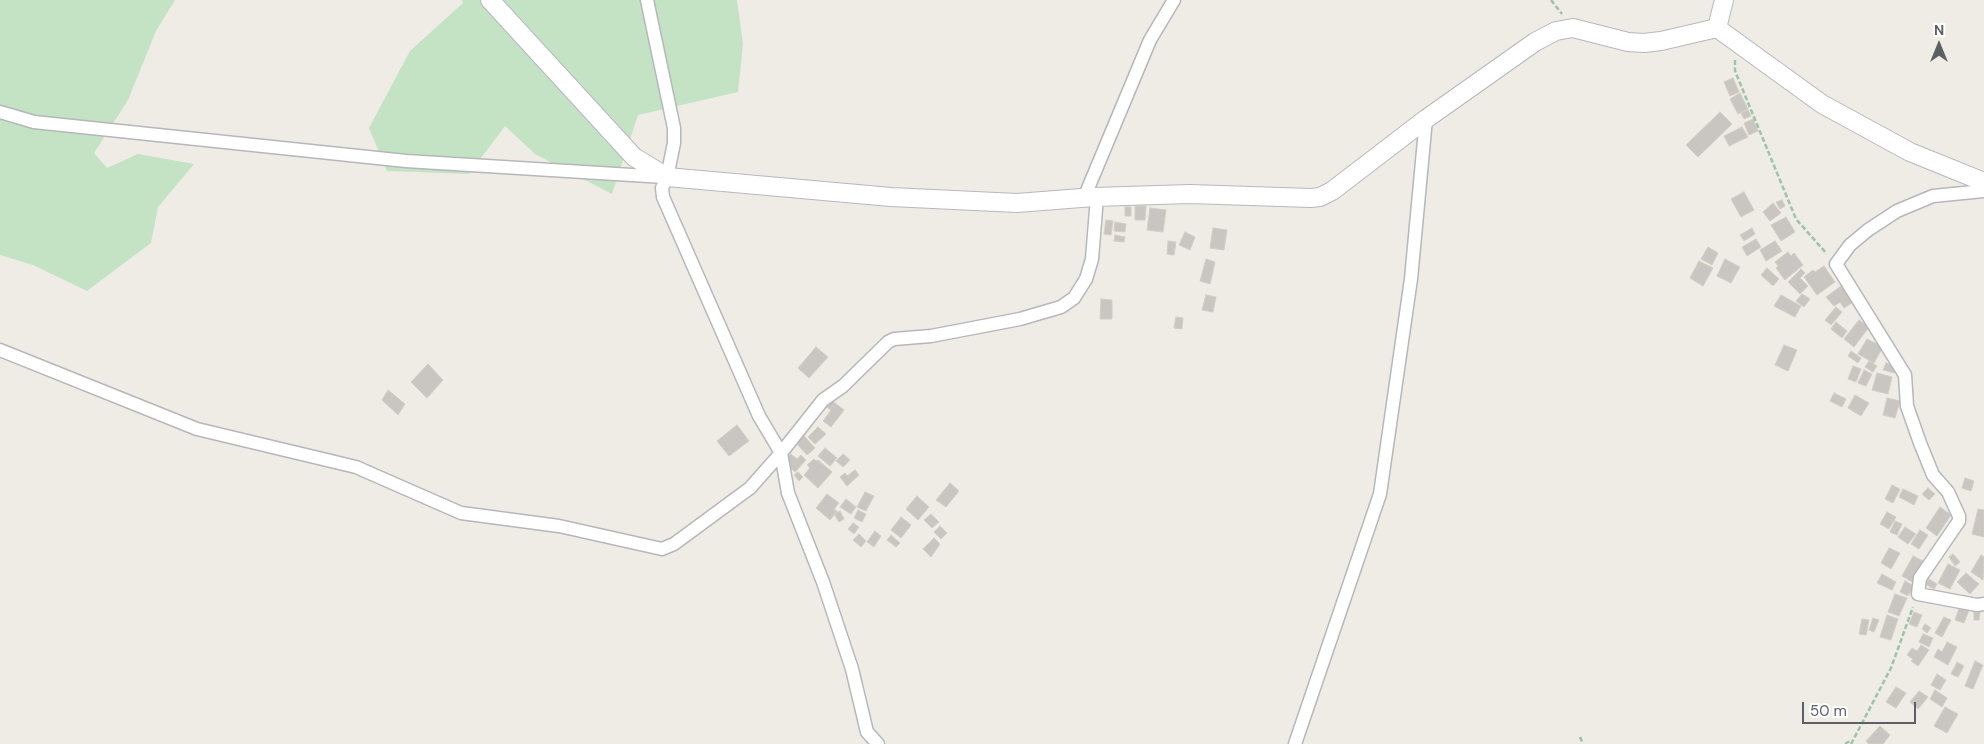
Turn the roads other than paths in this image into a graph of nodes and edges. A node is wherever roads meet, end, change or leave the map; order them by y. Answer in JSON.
{"nodes":[{"id":1,"x":490,"y":0,"type":"edge"},
{"id":2,"x":647,"y":0,"type":"edge"},
{"id":3,"x":1174,"y":0,"type":"edge"},
{"id":4,"x":1724,"y":0,"type":"edge"},
{"id":5,"x":1716,"y":28,"type":"junction"},
{"id":6,"x":0,"y":112,"type":"edge"},
{"id":7,"x":1426,"y":119,"type":"junction"},
{"id":8,"x":667,"y":177,"type":"junction"},
{"id":9,"x":1984,"y":182,"type":"edge"},
{"id":10,"x":1984,"y":191,"type":"edge"},
{"id":11,"x":1090,"y":198,"type":"junction"},
{"id":12,"x":0,"y":350,"type":"edge"},
{"id":13,"x":781,"y":453,"type":"junction"},
{"id":14,"x":1984,"y":604,"type":"edge"},
{"id":15,"x":878,"y":744,"type":"edge"},
{"id":16,"x":1295,"y":744,"type":"edge"}],
"edges":[{"from":1,"to":8,"type":"street"},
{"from":2,"to":8,"type":"street"},
{"from":3,"to":11,"type":"street"},
{"from":4,"to":5,"type":"street"},
{"from":5,"to":7,"type":"street"},
{"from":5,"to":9,"type":"street"},
{"from":6,"to":8,"type":"street"},
{"from":7,"to":11,"type":"street"},
{"from":7,"to":16,"type":"street"},
{"from":8,"to":11,"type":"street"},
{"from":8,"to":13,"type":"street"},
{"from":10,"to":14,"type":"street"},
{"from":11,"to":13,"type":"street"},
{"from":12,"to":13,"type":"street"},
{"from":13,"to":15,"type":"street"}]}
